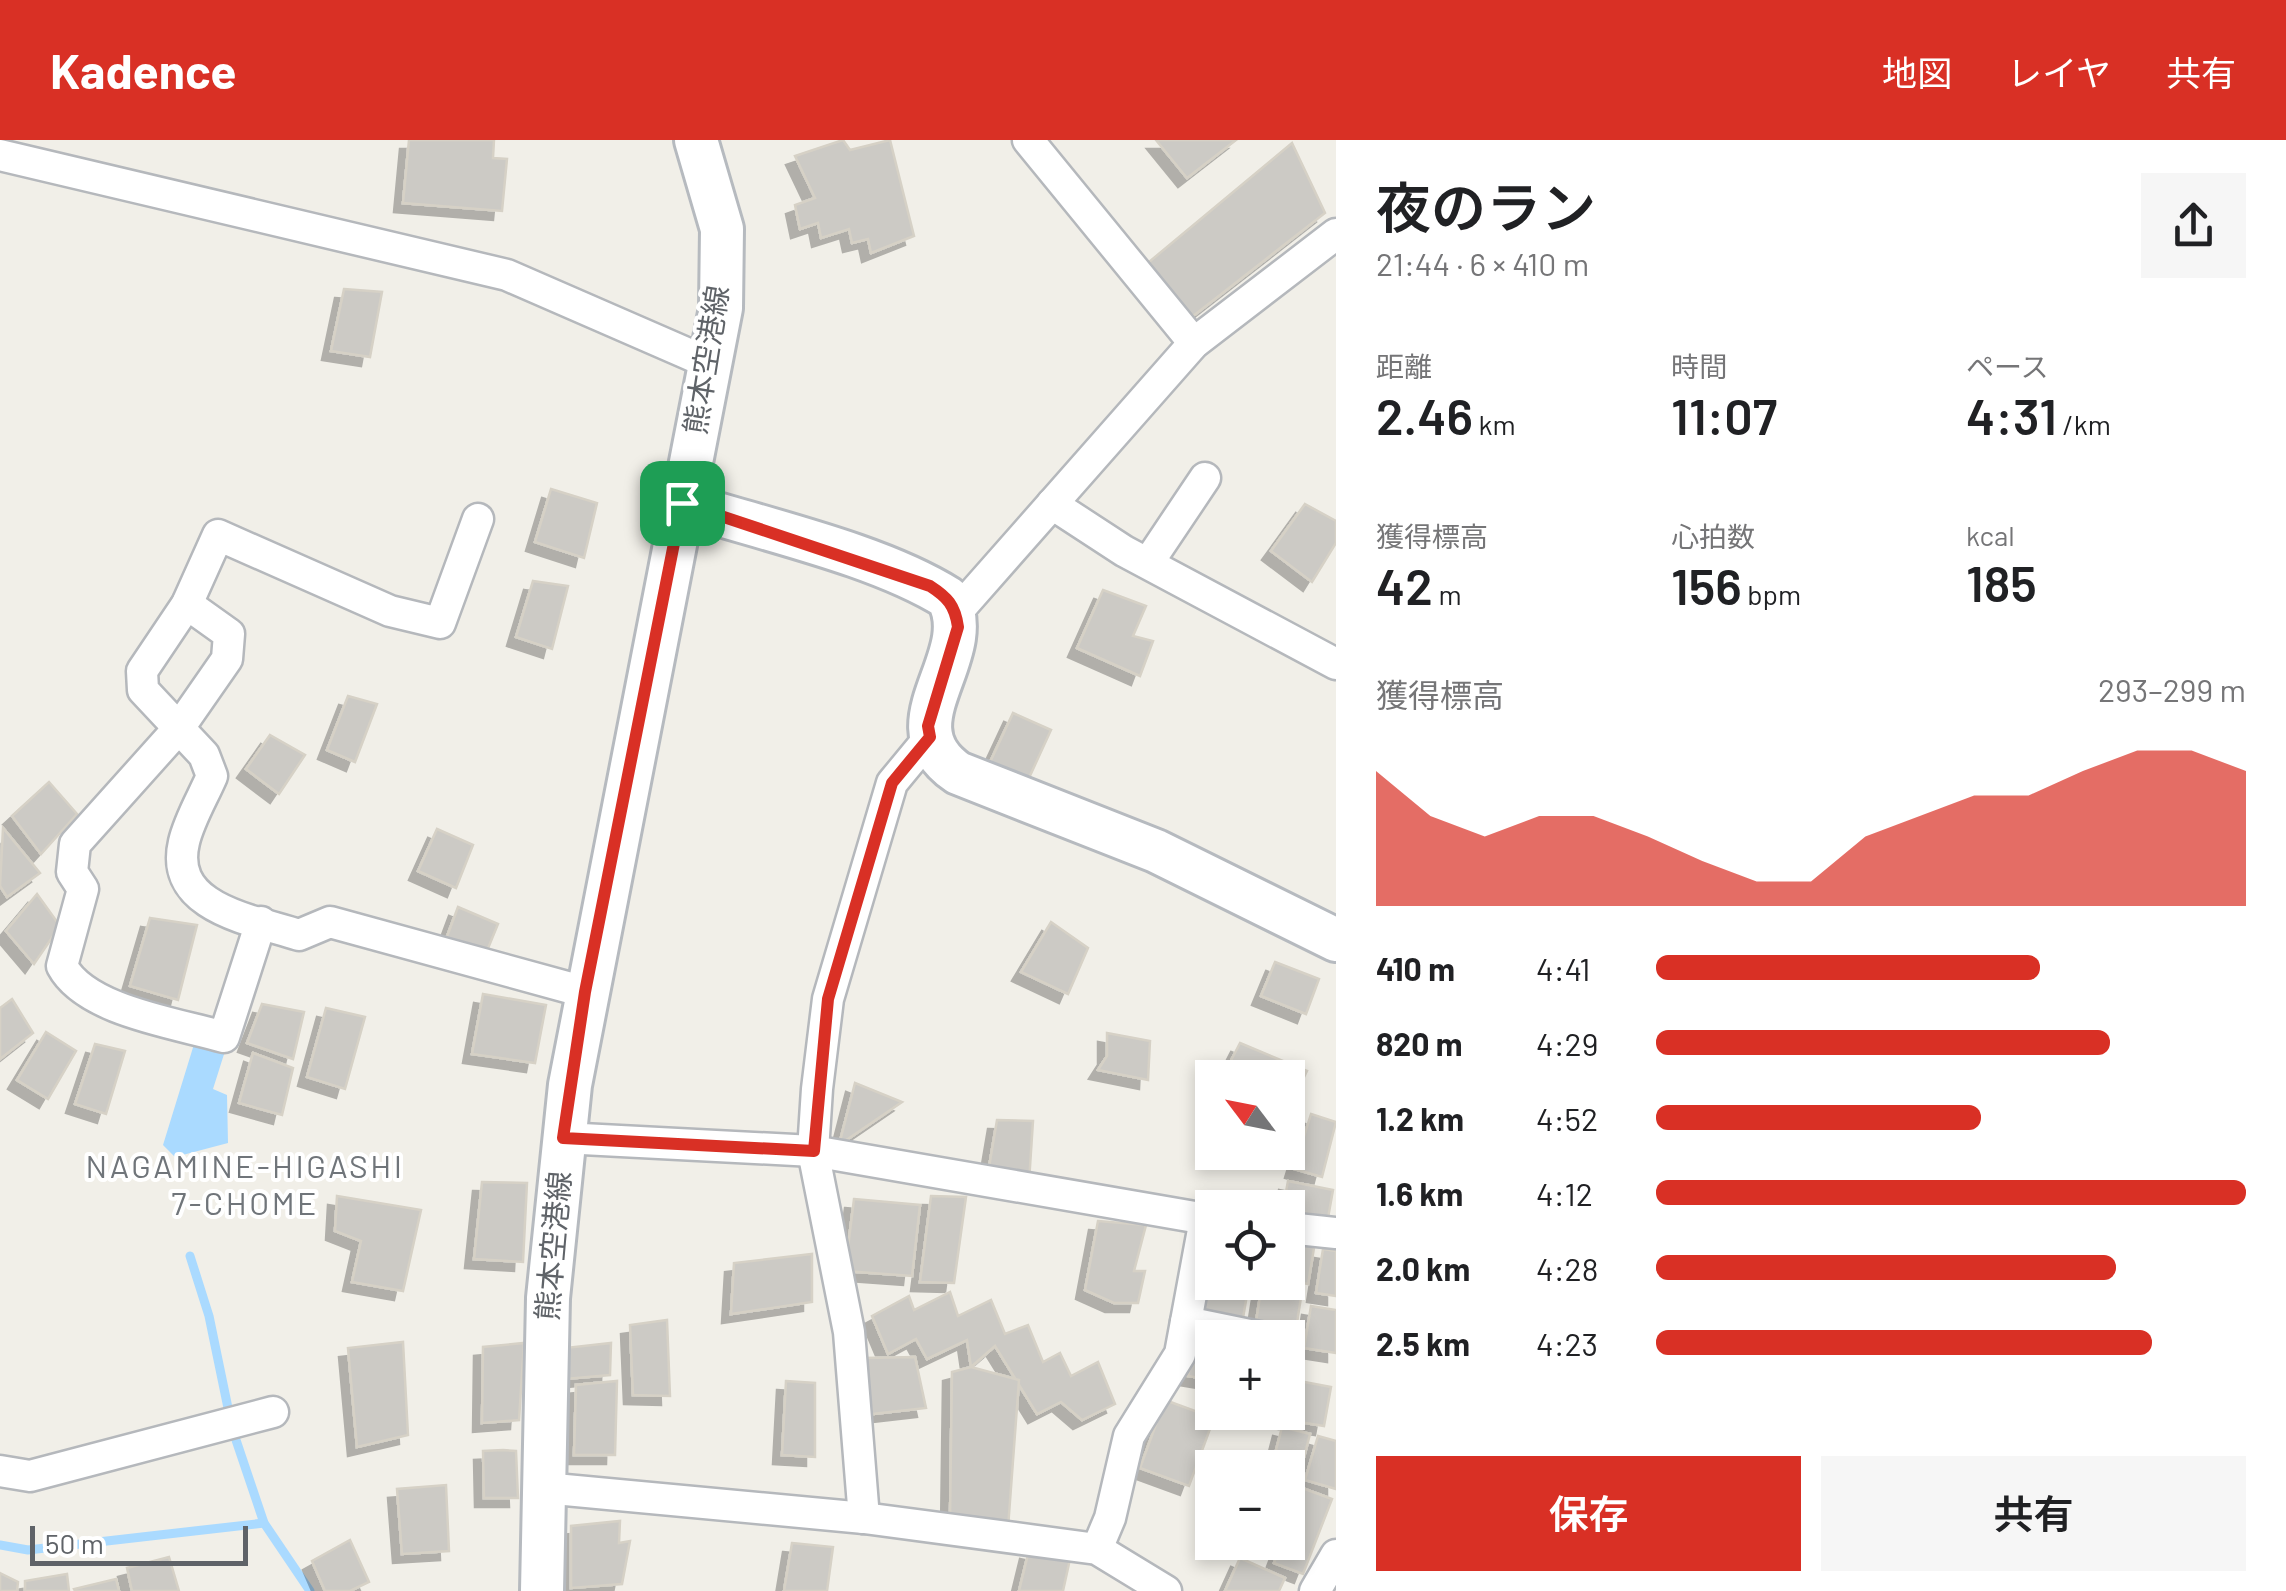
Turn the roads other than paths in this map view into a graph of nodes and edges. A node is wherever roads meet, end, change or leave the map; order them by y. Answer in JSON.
{"nodes":[{"id":1,"x":696,"y":140,"type":"edge"},
{"id":2,"x":1028,"y":140,"type":"edge"},
{"id":3,"x":0,"y":155,"type":"edge"},
{"id":4,"x":1336,"y":234,"type":"edge"},
{"id":5,"x":1194,"y":343,"type":"junction"},
{"id":6,"x":708,"y":364,"type":"junction"},
{"id":7,"x":1205,"y":478,"type":"dead end"},
{"id":8,"x":682,"y":503,"type":"junction"},
{"id":9,"x":1052,"y":504,"type":"junction"},
{"id":10,"x":478,"y":519,"type":"dead end"},
{"id":11,"x":1148,"y":564,"type":"junction"},
{"id":12,"x":187,"y":604,"type":"junction"},
{"id":13,"x":956,"y":613,"type":"junction"},
{"id":14,"x":1336,"y":664,"type":"edge"},
{"id":15,"x":178,"y":728,"type":"junction"},
{"id":16,"x":930,"y":737,"type":"junction"},
{"id":17,"x":261,"y":922,"type":"junction"},
{"id":18,"x":1336,"y":940,"type":"edge"},
{"id":19,"x":585,"y":992,"type":"junction"},
{"id":20,"x":563,"y":1138,"type":"junction"},
{"id":21,"x":814,"y":1151,"type":"junction"},
{"id":22,"x":1195,"y":1217,"type":"edge"},
{"id":23,"x":1305,"y":1230,"type":"edge"},
{"id":24,"x":1336,"y":1233,"type":"edge"},
{"id":25,"x":1195,"y":1282,"type":"edge"},
{"id":26,"x":1186,"y":1322,"type":"junction"},
{"id":27,"x":1195,"y":1324,"type":"edge"},
{"id":28,"x":273,"y":1412,"type":"dead end"},
{"id":29,"x":0,"y":1471,"type":"edge"},
{"id":30,"x":544,"y":1488,"type":"junction"},
{"id":31,"x":864,"y":1518,"type":"junction"},
{"id":32,"x":1097,"y":1549,"type":"junction"},
{"id":33,"x":1336,"y":1555,"type":"edge"},
{"id":34,"x":542,"y":1591,"type":"edge"},
{"id":35,"x":1166,"y":1591,"type":"edge"},
{"id":36,"x":1314,"y":1591,"type":"edge"}],
"edges":[{"from":1,"to":6,"type":"main road","name":"熊本空港線"},
{"from":2,"to":5,"type":"street"},
{"from":3,"to":6,"type":"street"},
{"from":4,"to":5,"type":"street"},
{"from":5,"to":9,"type":"street"},
{"from":6,"to":8,"type":"main road","name":"熊本空港線"},
{"from":7,"to":11,"type":"street"},
{"from":8,"to":13,"type":"main road"},
{"from":8,"to":19,"type":"main road","name":"熊本空港線"},
{"from":9,"to":11,"type":"street"},
{"from":9,"to":13,"type":"street"},
{"from":10,"to":12,"type":"street"},
{"from":11,"to":14,"type":"street"},
{"from":12,"to":15,"type":"street"},
{"from":12,"to":15,"type":"street"},
{"from":13,"to":16,"type":"main road"},
{"from":15,"to":17,"type":"street"},
{"from":15,"to":17,"type":"street"},
{"from":16,"to":18,"type":"main road"},
{"from":16,"to":21,"type":"street"},
{"from":17,"to":19,"type":"street"},
{"from":19,"to":20,"type":"main road","name":"熊本空港線"},
{"from":20,"to":21,"type":"street"},
{"from":20,"to":30,"type":"main road","name":"熊本空港線"},
{"from":21,"to":22,"type":"street"},
{"from":21,"to":31,"type":"street"},
{"from":23,"to":24,"type":"street"},
{"from":25,"to":26,"type":"street"},
{"from":26,"to":27,"type":"street"},
{"from":26,"to":32,"type":"street"},
{"from":28,"to":29,"type":"street"},
{"from":30,"to":31,"type":"street"},
{"from":30,"to":34,"type":"main road","name":"熊本空港線"},
{"from":31,"to":32,"type":"street"},
{"from":32,"to":35,"type":"street"},
{"from":33,"to":36,"type":"street"}]}
